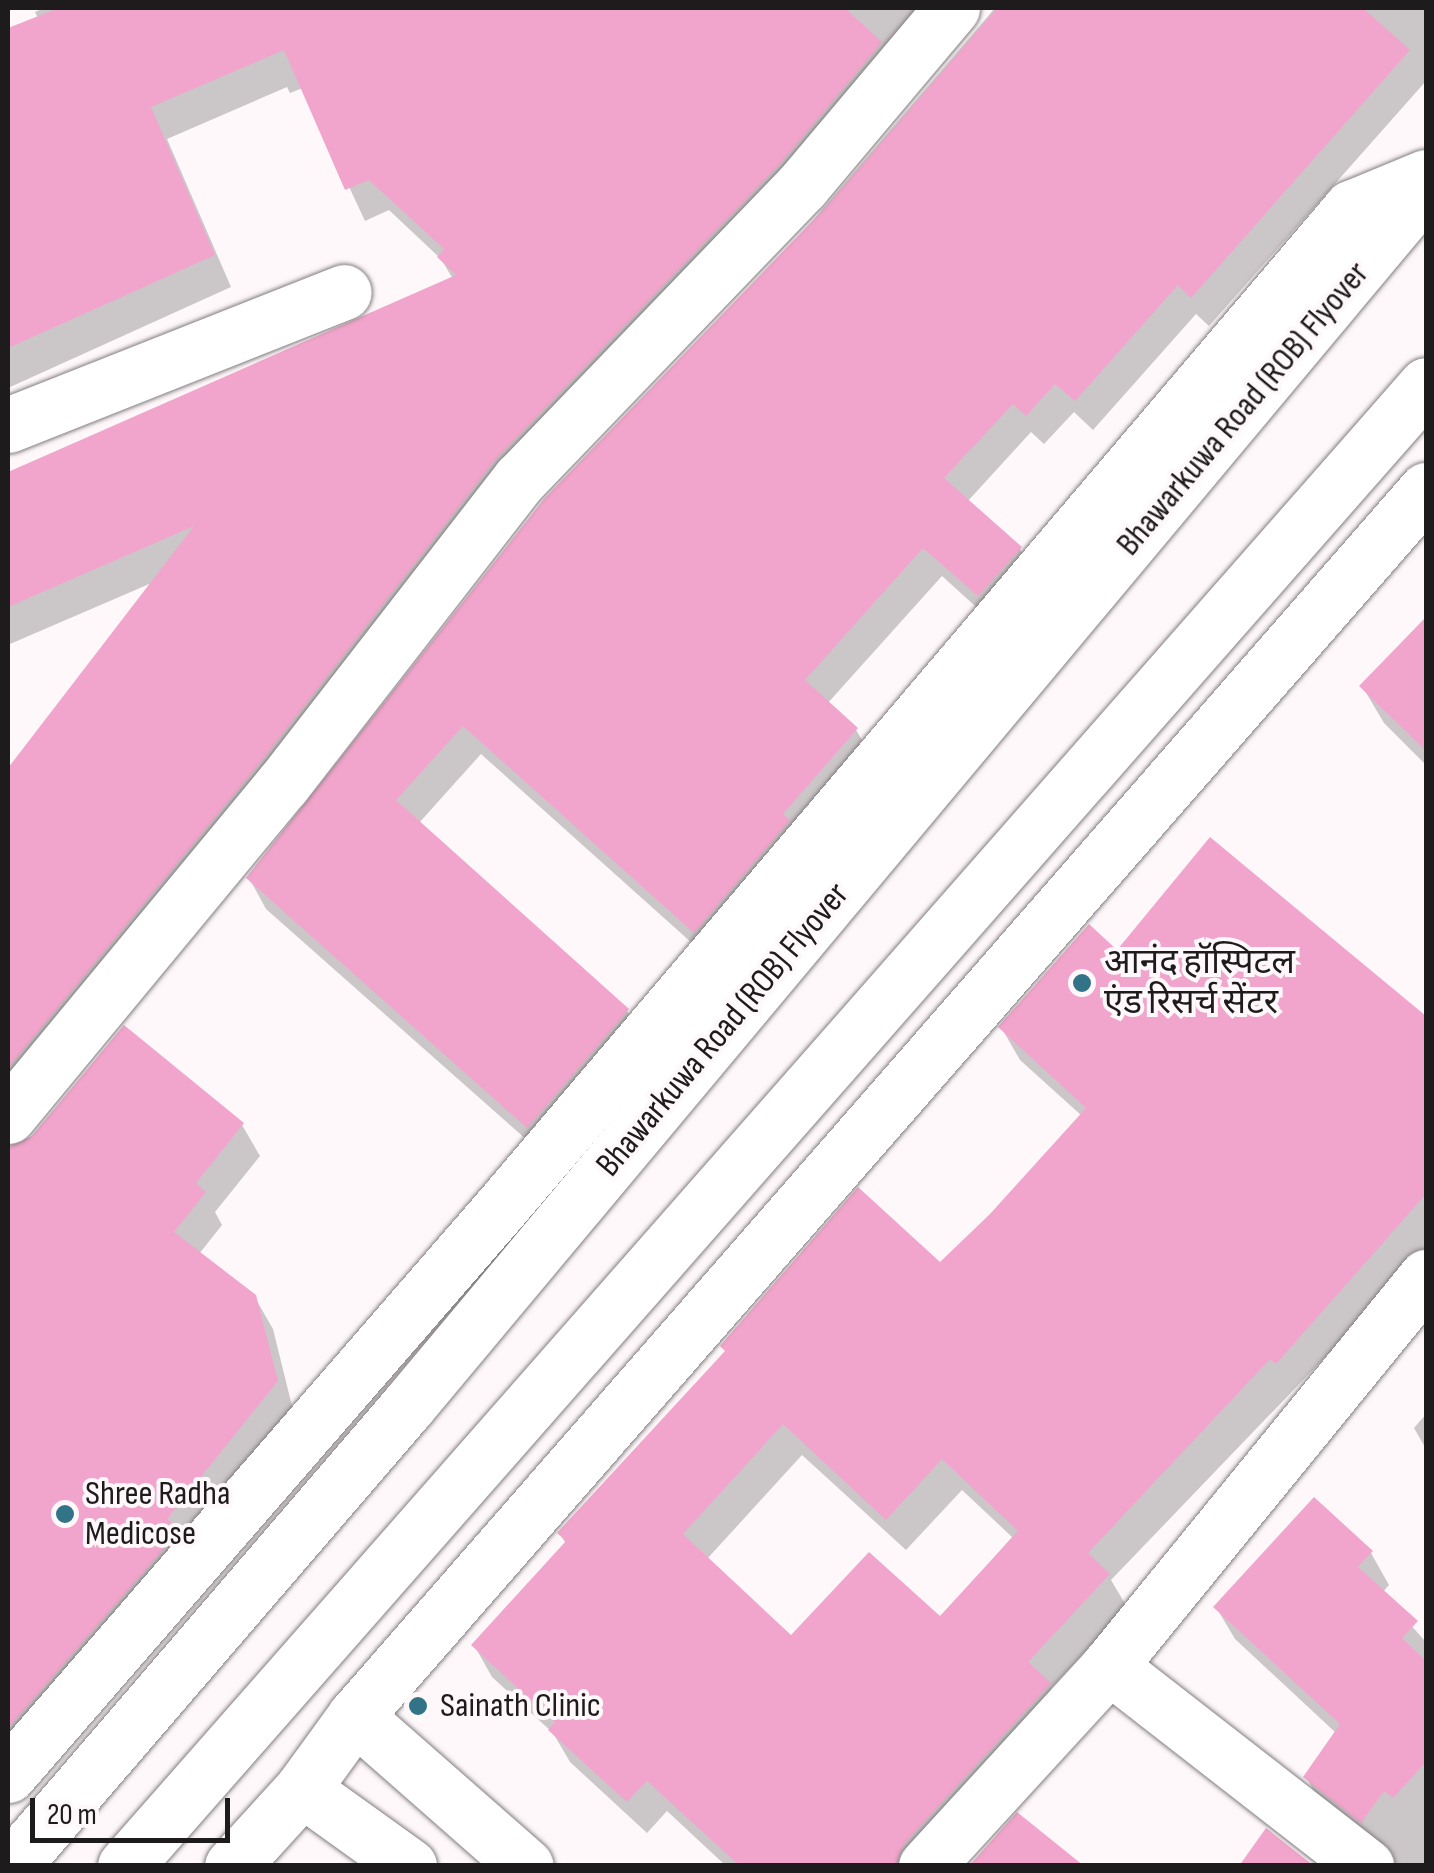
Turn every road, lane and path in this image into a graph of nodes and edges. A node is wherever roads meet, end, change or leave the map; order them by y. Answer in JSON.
{"nodes":[{"id":1,"x":952,"y":8,"type":"edge"},
{"id":2,"x":1426,"y":177,"type":"edge"},
{"id":3,"x":1426,"y":188,"type":"edge"},
{"id":4,"x":344,"y":292,"type":"dead end"},
{"id":5,"x":1426,"y":385,"type":"edge"},
{"id":6,"x":8,"y":426,"type":"edge"},
{"id":7,"x":1426,"y":490,"type":"edge"},
{"id":8,"x":8,"y":1116,"type":"edge"},
{"id":9,"x":1426,"y":1277,"type":"edge"},
{"id":10,"x":1109,"y":1666,"type":"junction"},
{"id":11,"x":355,"y":1716,"type":"junction"},
{"id":12,"x":8,"y":1775,"type":"edge"},
{"id":13,"x":302,"y":1789,"type":"junction"},
{"id":14,"x":12,"y":1866,"type":"edge"},
{"id":15,"x":125,"y":1866,"type":"edge"},
{"id":16,"x":232,"y":1866,"type":"edge"},
{"id":17,"x":409,"y":1866,"type":"edge"},
{"id":18,"x":526,"y":1866,"type":"edge"},
{"id":19,"x":926,"y":1866,"type":"edge"},
{"id":20,"x":1366,"y":1866,"type":"edge"}],
"edges":[{"from":1,"to":8,"type":"street"},
{"from":2,"to":12,"type":"street"},
{"from":3,"to":14,"type":"street","name":"Bhawarkuwa Road (ROB) Flyover"},
{"from":4,"to":6,"type":"street"},
{"from":5,"to":15,"type":"street"},
{"from":7,"to":11,"type":"street"},
{"from":9,"to":10,"type":"street"},
{"from":10,"to":19,"type":"street"},
{"from":10,"to":20,"type":"street"},
{"from":11,"to":13,"type":"street"},
{"from":11,"to":18,"type":"street"},
{"from":13,"to":16,"type":"street"},
{"from":13,"to":17,"type":"street"}]}
